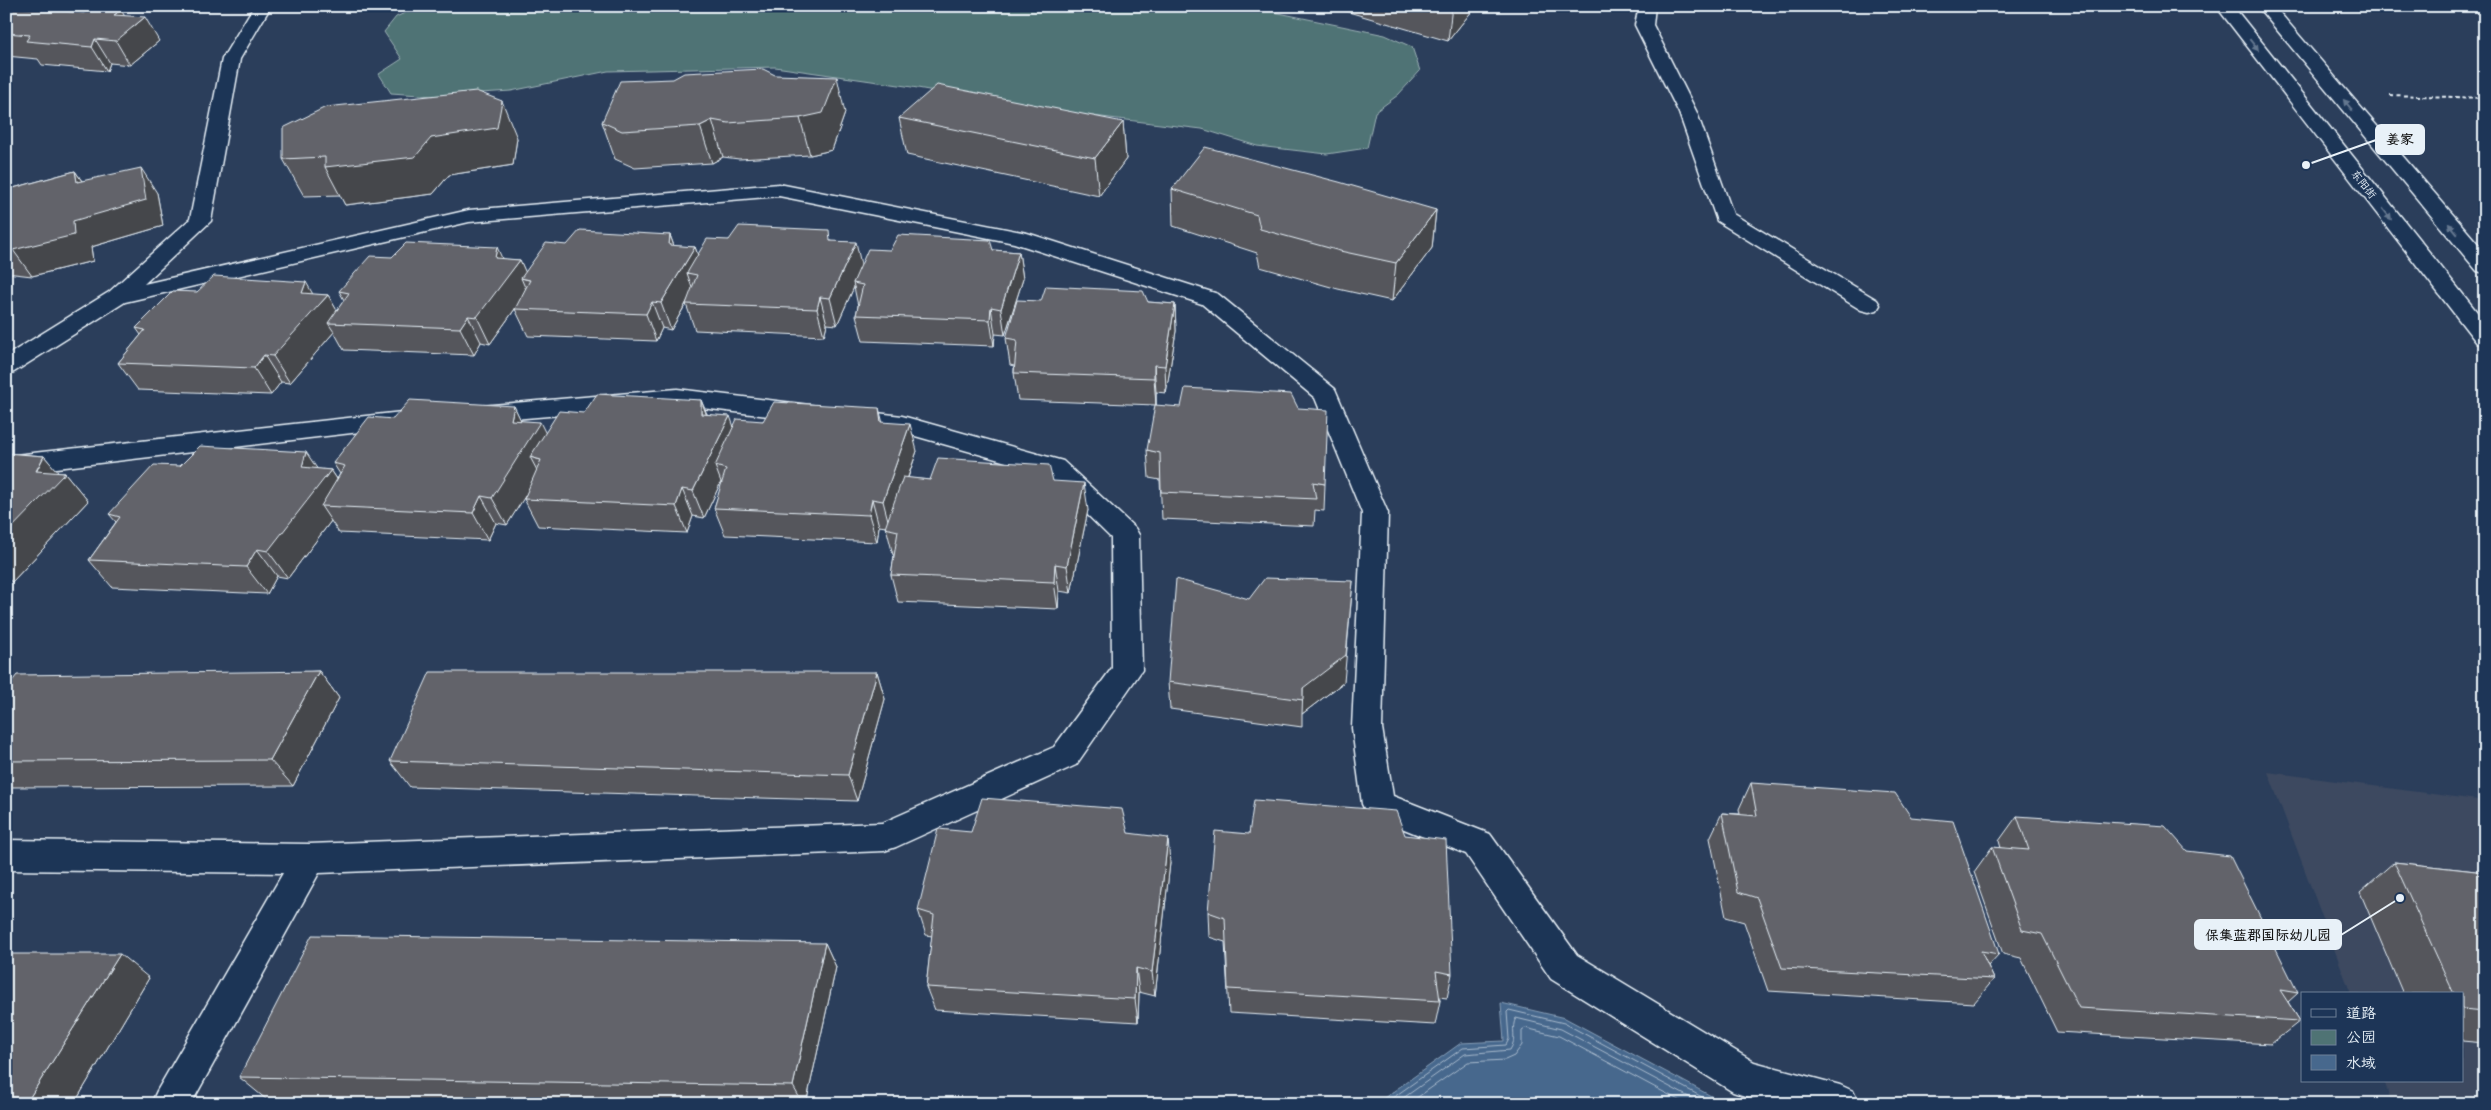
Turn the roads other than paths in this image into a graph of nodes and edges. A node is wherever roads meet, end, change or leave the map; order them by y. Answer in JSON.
{"nodes":[{"id":1,"x":264,"y":6,"type":"edge"},
{"id":2,"x":1647,"y":6,"type":"edge"},
{"id":3,"x":2224,"y":6,"type":"edge"},
{"id":4,"x":2265,"y":6,"type":"edge"},
{"id":5,"x":2485,"y":266,"type":"edge"},
{"id":6,"x":117,"y":296,"type":"junction"},
{"id":7,"x":1869,"y":305,"type":"dead end"},
{"id":8,"x":2485,"y":338,"type":"edge"},
{"id":9,"x":6,"y":367,"type":"edge"},
{"id":10,"x":6,"y":466,"type":"edge"},
{"id":11,"x":6,"y":855,"type":"edge"},
{"id":12,"x":309,"y":860,"type":"junction"},
{"id":13,"x":170,"y":1104,"type":"edge"},
{"id":14,"x":1840,"y":1104,"type":"edge"}],
"edges":[{"from":1,"to":6,"type":"street"},
{"from":2,"to":7,"type":"street"},
{"from":3,"to":8,"type":"street","name":"东阳街","one_way":true},
{"from":5,"to":4,"type":"street","one_way":true},
{"from":6,"to":9,"type":"street"},
{"from":6,"to":14,"type":"street"},
{"from":10,"to":12,"type":"street"},
{"from":11,"to":12,"type":"street"},
{"from":12,"to":13,"type":"street"}]}
